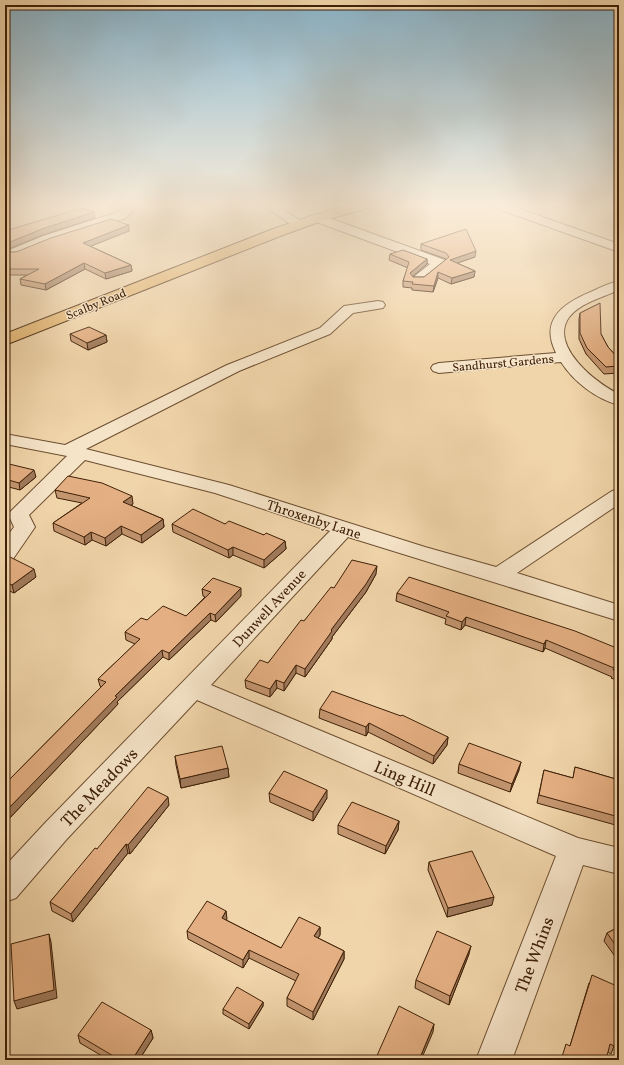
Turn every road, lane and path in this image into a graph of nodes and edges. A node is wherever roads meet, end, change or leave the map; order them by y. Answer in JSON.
{"nodes":[{"id":1,"x":224,"y":254,"type":"edge"},
{"id":2,"x":415,"y":254,"type":"edge"},
{"id":3,"x":418,"y":279,"type":"edge"},
{"id":4,"x":619,"y":284,"type":"edge"},
{"id":5,"x":378,"y":305,"type":"dead end"},
{"id":6,"x":5,"y":340,"type":"edge"},
{"id":7,"x":566,"y":358,"type":"junction"},
{"id":8,"x":439,"y":368,"type":"dead end"},
{"id":9,"x":619,"y":400,"type":"edge"},
{"id":10,"x":5,"y":439,"type":"edge"},
{"id":11,"x":74,"y":452,"type":"junction"},
{"id":12,"x":619,"y":495,"type":"edge"},
{"id":13,"x":345,"y":528,"type":"junction"},
{"id":14,"x":5,"y":554,"type":"edge"},
{"id":15,"x":499,"y":575,"type":"junction"},
{"id":16,"x":619,"y":614,"type":"edge"},
{"id":17,"x":194,"y":688,"type":"junction"},
{"id":18,"x":574,"y":850,"type":"junction"},
{"id":19,"x":619,"y":861,"type":"edge"},
{"id":20,"x":5,"y":888,"type":"edge"},
{"id":21,"x":494,"y":1060,"type":"edge"}],
"edges":[{"from":1,"to":6,"type":"highway","name":"Scalby Road"},
{"from":2,"to":3,"type":"street"},
{"from":4,"to":7,"type":"street"},
{"from":5,"to":11,"type":"street"},
{"from":7,"to":8,"type":"street","name":"Sandhurst Gardens"},
{"from":7,"to":9,"type":"street"},
{"from":10,"to":11,"type":"street","name":"Throxenby Lane"},
{"from":11,"to":13,"type":"street","name":"Throxenby Lane"},
{"from":11,"to":14,"type":"street"},
{"from":12,"to":15,"type":"street"},
{"from":13,"to":15,"type":"street","name":"Throxenby Lane"},
{"from":13,"to":17,"type":"street","name":"Dunwell Avenue"},
{"from":15,"to":16,"type":"street","name":"Throxenby Lane"},
{"from":17,"to":18,"type":"street","name":"Ling Hill"},
{"from":17,"to":20,"type":"street","name":"The Meadows"},
{"from":18,"to":19,"type":"street","name":"Ling Hill"},
{"from":18,"to":21,"type":"street","name":"The Whins"}]}
